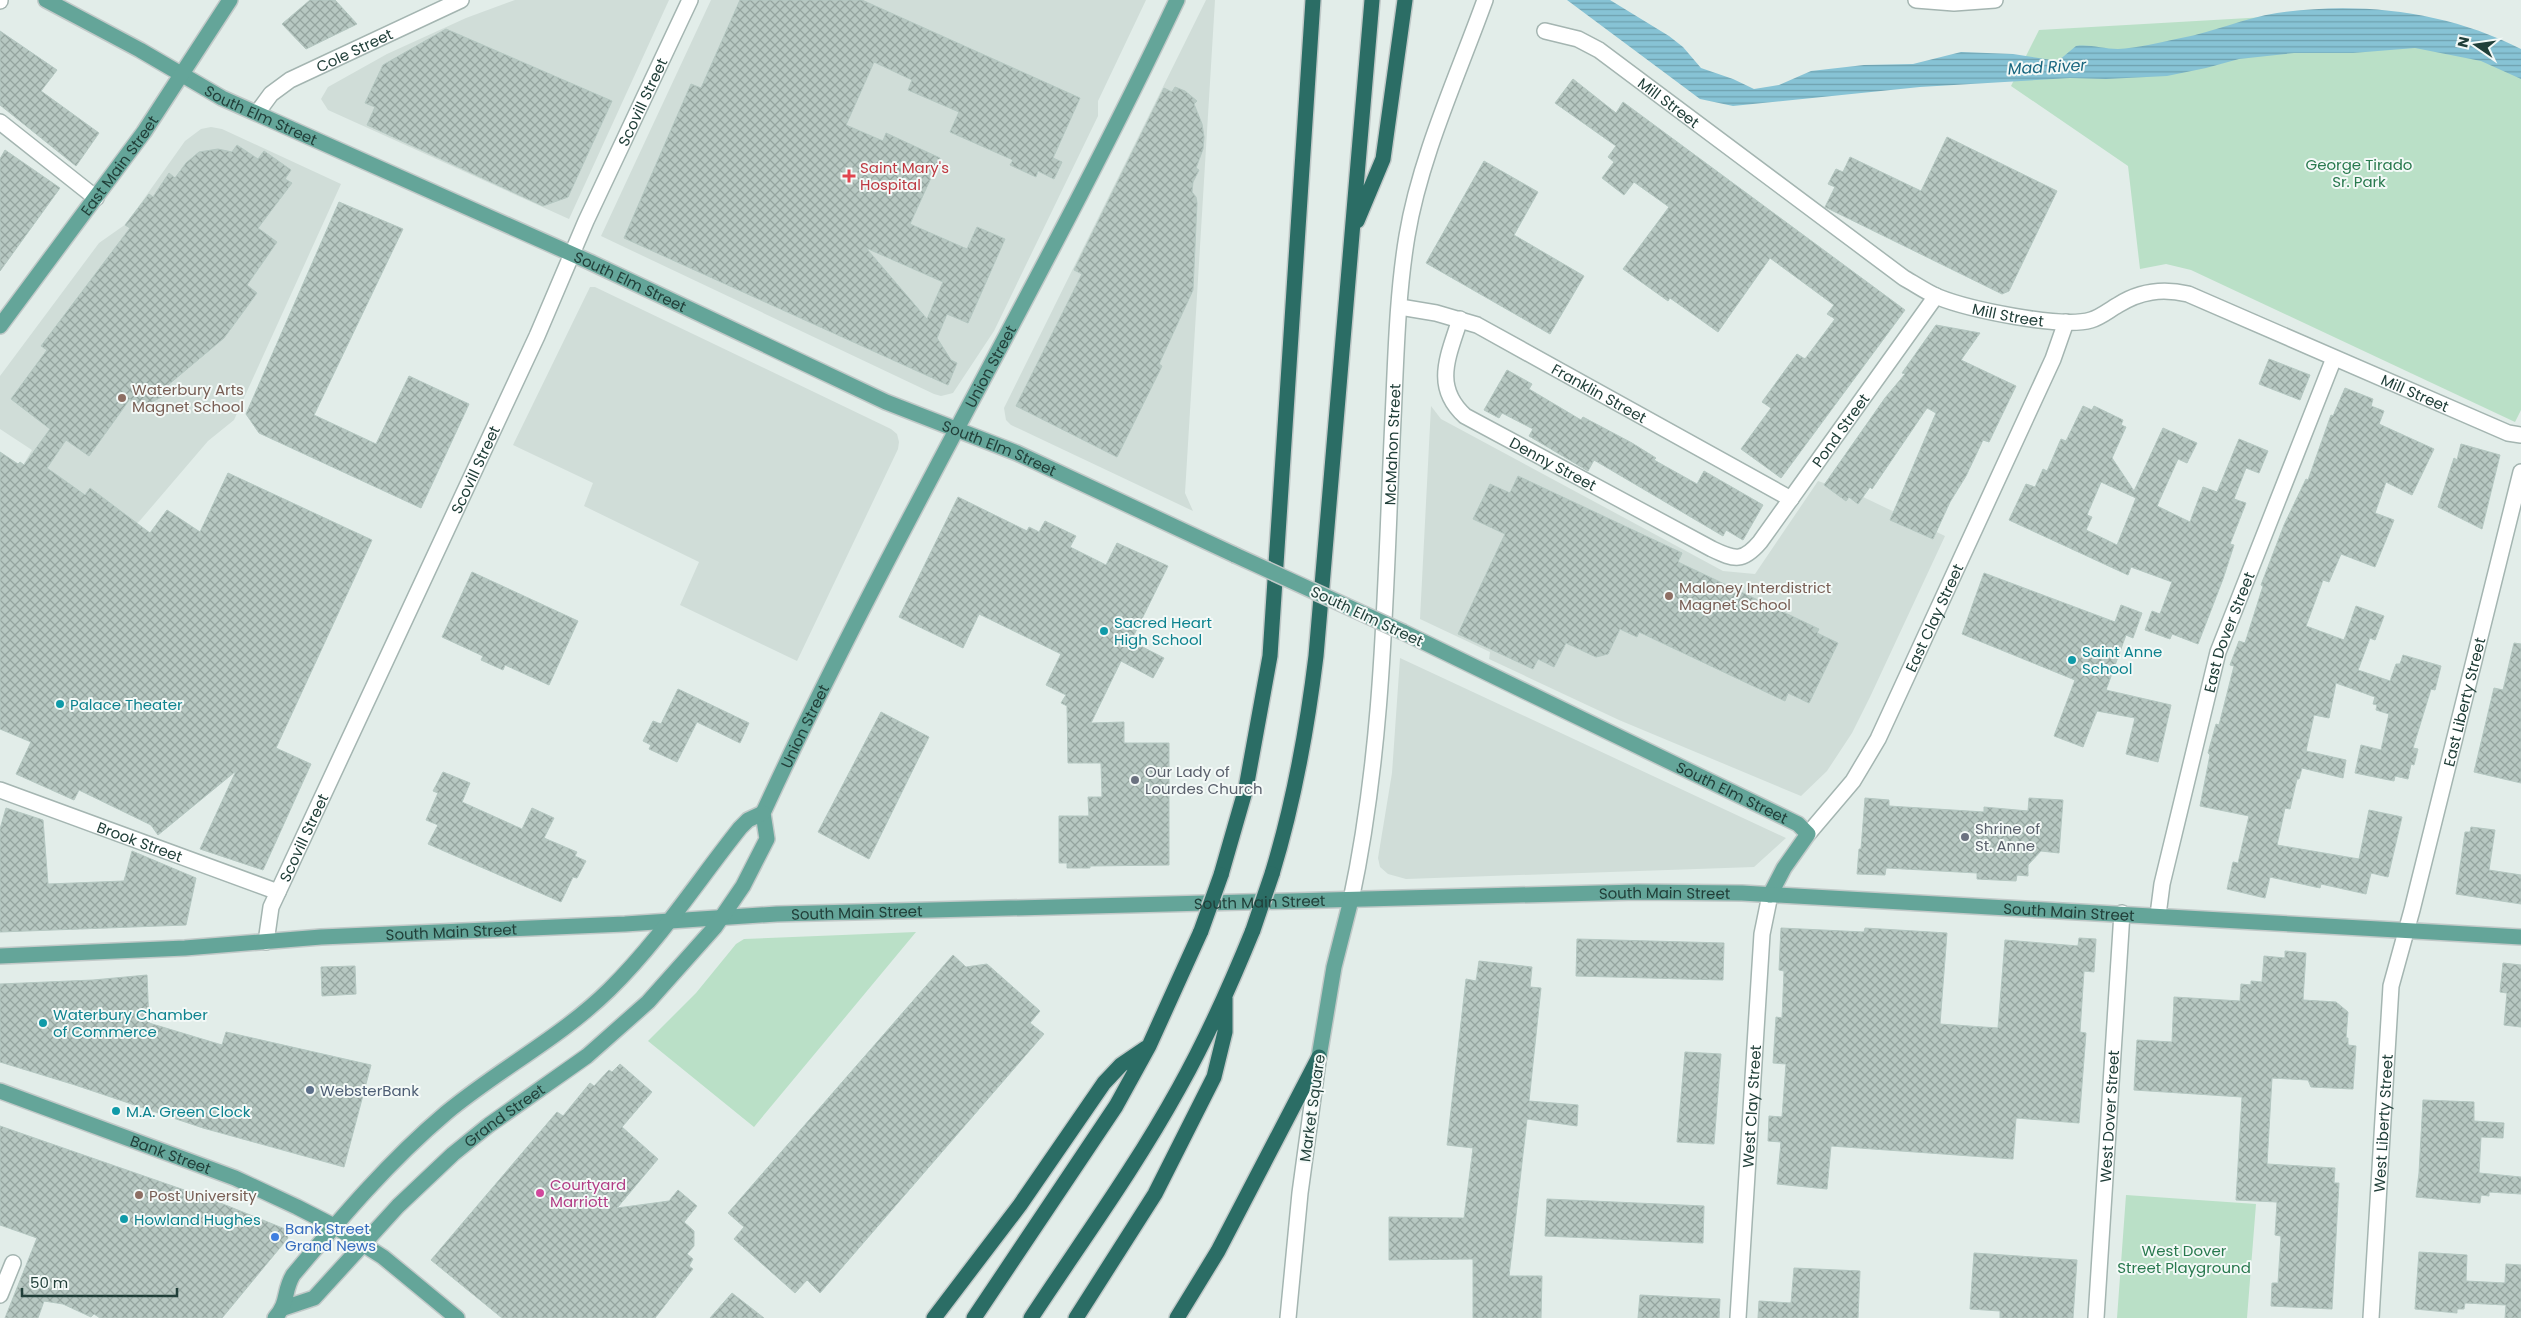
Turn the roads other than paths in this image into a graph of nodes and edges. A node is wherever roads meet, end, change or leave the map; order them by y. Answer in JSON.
{"nodes":[{"id":1,"x":46,"y":0,"type":"edge"},
{"id":2,"x":230,"y":0,"type":"edge"},
{"id":3,"x":461,"y":0,"type":"edge"},
{"id":4,"x":690,"y":0,"type":"edge"},
{"id":5,"x":1177,"y":0,"type":"edge"},
{"id":6,"x":1313,"y":0,"type":"edge"},
{"id":7,"x":1372,"y":0,"type":"edge"},
{"id":8,"x":1405,"y":0,"type":"edge"},
{"id":9,"x":1485,"y":0,"type":"edge"},
{"id":10,"x":1916,"y":0,"type":"edge"},
{"id":11,"x":1995,"y":0,"type":"edge"},
{"id":12,"x":1545,"y":30,"type":"dead end"},
{"id":13,"x":183,"y":75,"type":"junction"},
{"id":14,"x":257,"y":113,"type":"junction"},
{"id":15,"x":0,"y":122,"type":"edge"},
{"id":16,"x":96,"y":198,"type":"junction"},
{"id":17,"x":1352,"y":234,"type":"junction"},
{"id":18,"x":572,"y":254,"type":"junction"},
{"id":19,"x":1936,"y":296,"type":"junction"},
{"id":20,"x":1400,"y":307,"type":"junction"},
{"id":21,"x":1460,"y":319,"type":"junction"},
{"id":22,"x":2066,"y":322,"type":"junction"},
{"id":23,"x":0,"y":326,"type":"edge"},
{"id":24,"x":2334,"y":358,"type":"junction"},
{"id":25,"x":955,"y":429,"type":"junction"},
{"id":26,"x":2521,"y":435,"type":"edge"},
{"id":27,"x":2521,"y":472,"type":"edge"},
{"id":28,"x":1791,"y":499,"type":"junction"},
{"id":29,"x":1738,"y":558,"type":"joint"},
{"id":30,"x":0,"y":790,"type":"edge"},
{"id":31,"x":763,"y":813,"type":"junction"},
{"id":32,"x":1808,"y":834,"type":"junction"},
{"id":33,"x":278,"y":892,"type":"junction"},
{"id":34,"x":1770,"y":894,"type":"junction"},
{"id":35,"x":1351,"y":900,"type":"junction"},
{"id":36,"x":2122,"y":913,"type":"junction"},
{"id":37,"x":2158,"y":916,"type":"junction"},
{"id":38,"x":722,"y":917,"type":"junction"},
{"id":39,"x":668,"y":921,"type":"junction"},
{"id":40,"x":2406,"y":930,"type":"junction"},
{"id":41,"x":2521,"y":937,"type":"edge"},
{"id":42,"x":266,"y":942,"type":"junction"},
{"id":43,"x":0,"y":956,"type":"edge"},
{"id":44,"x":1225,"y":996,"type":"junction"},
{"id":45,"x":1150,"y":1046,"type":"junction"},
{"id":46,"x":1319,"y":1057,"type":"junction"},
{"id":47,"x":0,"y":1091,"type":"edge"},
{"id":48,"x":334,"y":1226,"type":"junction"},
{"id":49,"x":363,"y":1244,"type":"junction"},
{"id":50,"x":13,"y":1262,"type":"dead end"},
{"id":51,"x":0,"y":1295,"type":"edge"},
{"id":52,"x":279,"y":1313,"type":"edge"},
{"id":53,"x":457,"y":1318,"type":"edge"},
{"id":54,"x":934,"y":1318,"type":"edge"},
{"id":55,"x":974,"y":1318,"type":"edge"},
{"id":56,"x":1031,"y":1318,"type":"edge"},
{"id":57,"x":1076,"y":1318,"type":"edge"},
{"id":58,"x":1177,"y":1318,"type":"edge"},
{"id":59,"x":1288,"y":1318,"type":"edge"},
{"id":60,"x":1738,"y":1318,"type":"edge"},
{"id":61,"x":2096,"y":1318,"type":"edge"},
{"id":62,"x":2371,"y":1318,"type":"edge"}],
"edges":[{"from":1,"to":13,"type":"main road","name":"South Elm Street"},
{"from":2,"to":13,"type":"main road","name":"East Main Street"},
{"from":3,"to":14,"type":"street","name":"Cole Street"},
{"from":4,"to":18,"type":"street","name":"Scovill Street"},
{"from":5,"to":25,"type":"main road","name":"Union Street"},
{"from":6,"to":45,"type":"highway","bridge":true},
{"from":7,"to":17,"type":"highway"},
{"from":8,"to":17,"type":"highway"},
{"from":9,"to":20,"type":"street","name":"McMahon Street"},
{"from":10,"to":11,"type":"street"},
{"from":12,"to":19,"type":"street","name":"Mill Street"},
{"from":13,"to":14,"type":"main road","name":"South Elm Street"},
{"from":13,"to":16,"type":"main road","name":"East Main Street"},
{"from":14,"to":18,"type":"main road","name":"South Elm Street"},
{"from":15,"to":16,"type":"street"},
{"from":16,"to":23,"type":"main road","name":"East Main Street"},
{"from":17,"to":44,"type":"highway","bridge":true},
{"from":18,"to":25,"type":"main road","name":"South Elm Street"},
{"from":18,"to":33,"type":"street","name":"Scovill Street"},
{"from":19,"to":22,"type":"street","name":"Mill Street"},
{"from":19,"to":28,"type":"street","name":"Pond Street"},
{"from":20,"to":21,"type":"street","name":"Franklin Street"},
{"from":20,"to":35,"type":"street","name":"McMahon Street"},
{"from":21,"to":28,"type":"street","name":"Franklin Street"},
{"from":21,"to":29,"type":"street","name":"Denny Street"},
{"from":22,"to":24,"type":"street","name":"Mill Street"},
{"from":22,"to":32,"type":"street","name":"East Clay Street"},
{"from":24,"to":26,"type":"street","name":"Mill Street"},
{"from":24,"to":37,"type":"street","name":"East Dover Street"},
{"from":25,"to":31,"type":"main road","name":"Union Street"},
{"from":25,"to":32,"type":"main road","name":"South Elm Street","bridge":true},
{"from":27,"to":40,"type":"street","name":"East Liberty Street"},
{"from":28,"to":29,"type":"street","name":"Pond Street"},
{"from":30,"to":33,"type":"street","name":"Brook Street"},
{"from":31,"to":38,"type":"main road"},
{"from":31,"to":39,"type":"main road"},
{"from":32,"to":34,"type":"main road","name":"East Clay Street"},
{"from":33,"to":42,"type":"street","name":"Scovill Street"},
{"from":34,"to":35,"type":"main road","name":"South Main Street"},
{"from":34,"to":36,"type":"main road","name":"South Main Street"},
{"from":34,"to":60,"type":"street","name":"West Clay Street"},
{"from":35,"to":38,"type":"main road","name":"South Main Street"},
{"from":35,"to":46,"type":"main road","name":"Market Square"},
{"from":36,"to":37,"type":"main road","name":"South Main Street"},
{"from":36,"to":61,"type":"street","name":"West Dover Street"},
{"from":37,"to":40,"type":"main road","name":"South Main Street"},
{"from":38,"to":39,"type":"main road","name":"South Main Street"},
{"from":38,"to":49,"type":"main road","name":"Grand Street"},
{"from":39,"to":42,"type":"main road","name":"South Main Street"},
{"from":39,"to":48,"type":"main road","name":"Grand Street"},
{"from":40,"to":41,"type":"main road","name":"South Main Street"},
{"from":40,"to":62,"type":"street","name":"West Liberty Street"},
{"from":42,"to":43,"type":"main road","name":"South Main Street"},
{"from":44,"to":56,"type":"highway"},
{"from":44,"to":57,"type":"highway"},
{"from":45,"to":54,"type":"highway"},
{"from":45,"to":55,"type":"highway"},
{"from":46,"to":58,"type":"highway"},
{"from":46,"to":59,"type":"street","name":"Market Square"},
{"from":47,"to":48,"type":"main road","name":"Bank Street"},
{"from":48,"to":49,"type":"main road","name":"Bank Street"},
{"from":48,"to":52,"type":"main road","name":"Grand Street"},
{"from":49,"to":52,"type":"main road","name":"Grand Street"},
{"from":49,"to":53,"type":"main road","name":"Bank Street"},
{"from":50,"to":51,"type":"street"}]}
